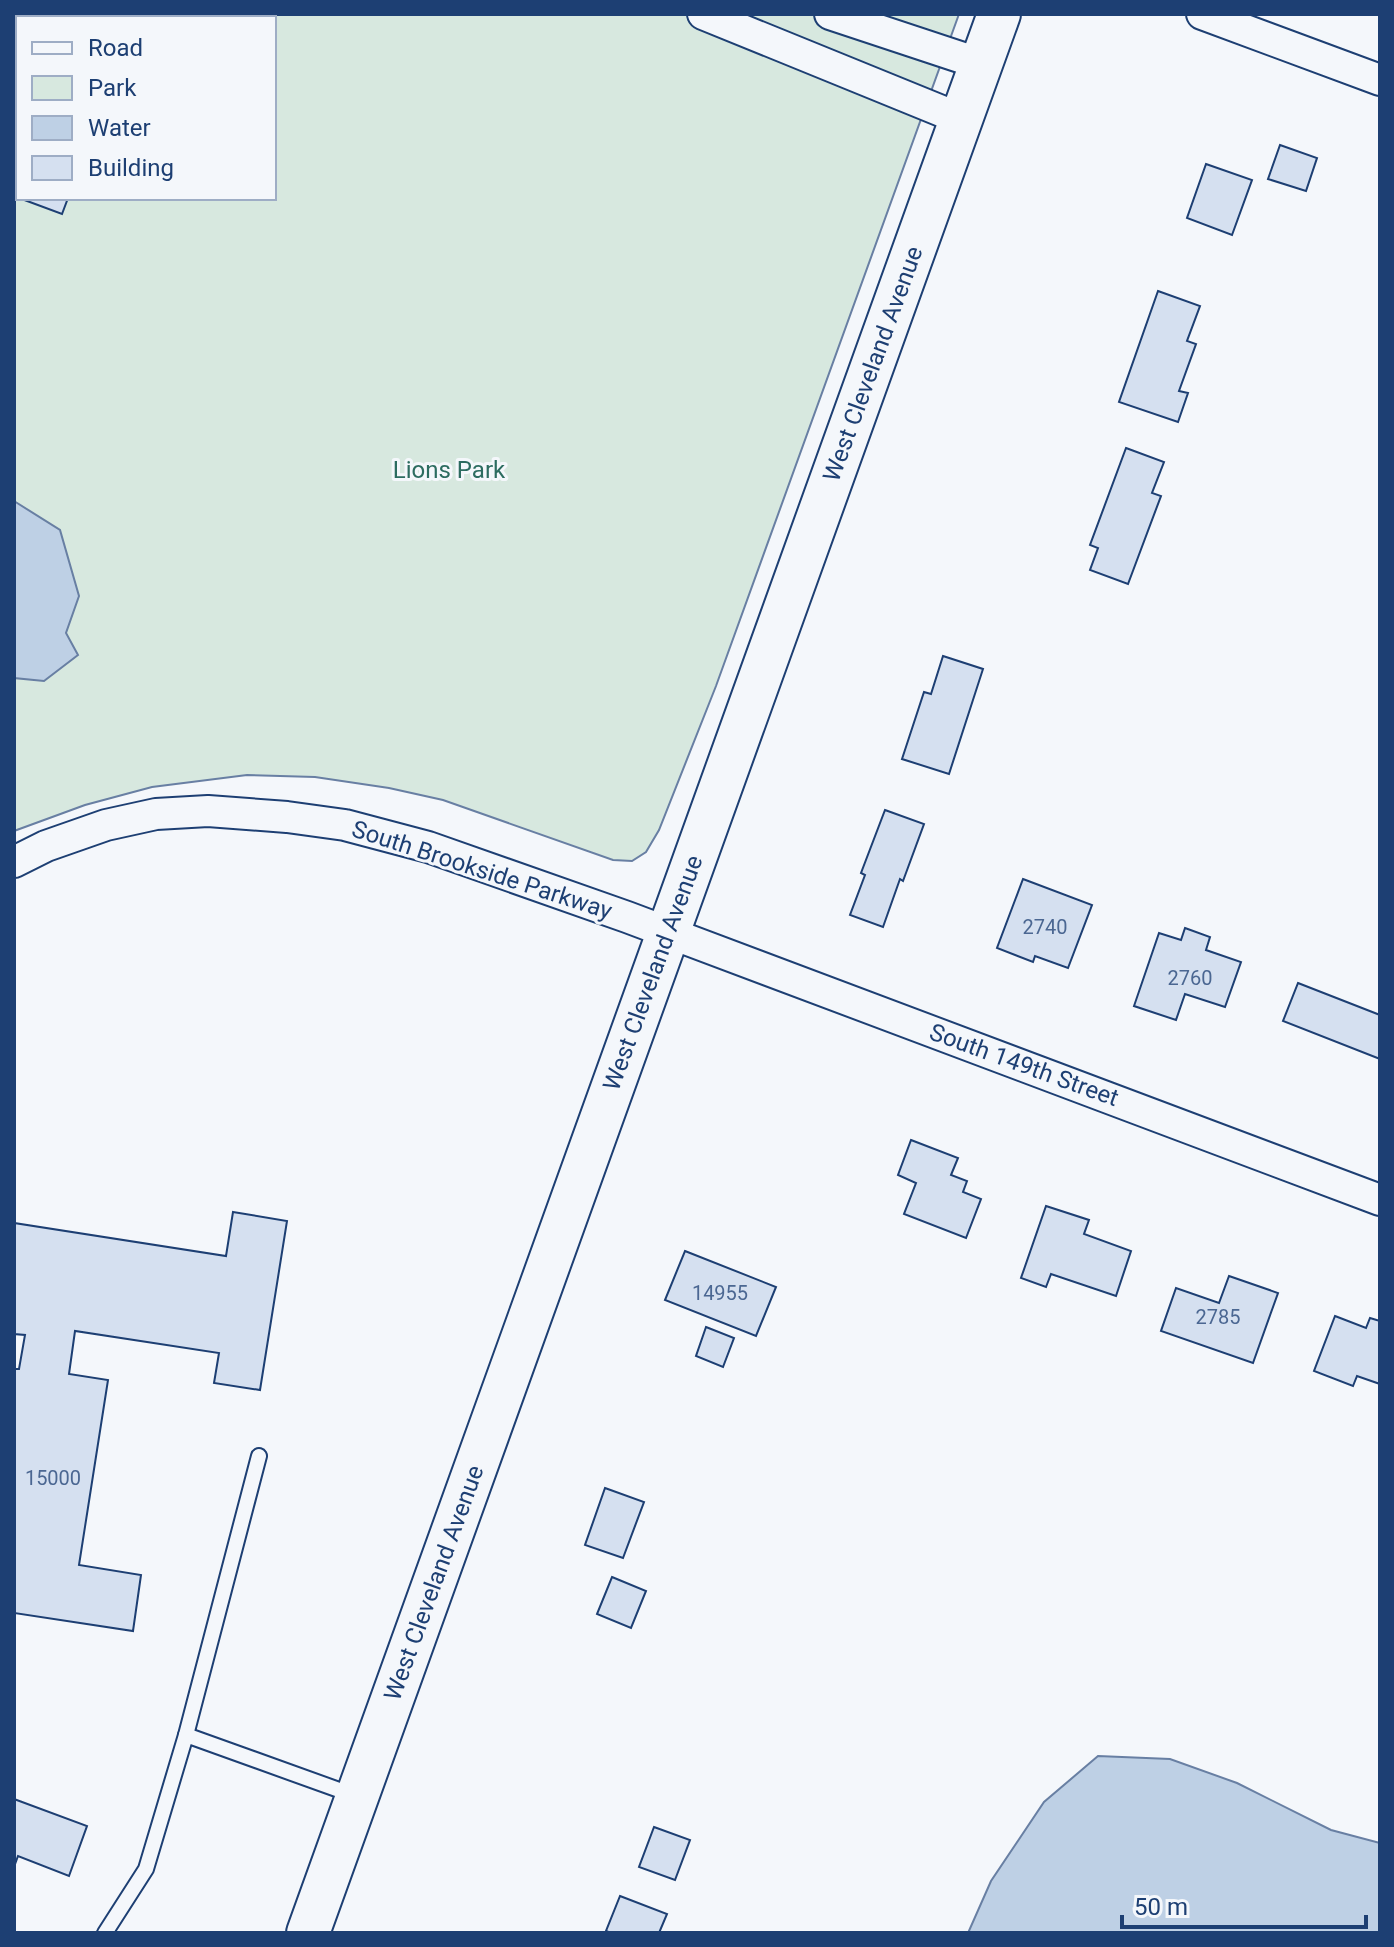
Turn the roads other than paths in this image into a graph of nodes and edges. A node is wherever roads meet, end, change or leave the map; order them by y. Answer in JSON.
{"nodes":[{"id":1,"x":703,"y":14,"type":"edge"},
{"id":2,"x":830,"y":14,"type":"edge"},
{"id":3,"x":999,"y":14,"type":"edge"},
{"id":4,"x":1202,"y":14,"type":"edge"},
{"id":5,"x":981,"y":64,"type":"junction"},
{"id":6,"x":1380,"y":80,"type":"edge"},
{"id":7,"x":961,"y":119,"type":"junction"},
{"id":8,"x":14,"y":862,"type":"edge"},
{"id":9,"x":668,"y":933,"type":"junction"},
{"id":10,"x":1380,"y":1200,"type":"edge"},
{"id":11,"x":259,"y":1456,"type":"dead end"},
{"id":12,"x":186,"y":1735,"type":"junction"},
{"id":13,"x":357,"y":1796,"type":"junction"},
{"id":14,"x":105,"y":1933,"type":"edge"},
{"id":15,"x":308,"y":1933,"type":"edge"}],
"edges":[{"from":1,"to":7,"type":"street"},
{"from":2,"to":5,"type":"street"},
{"from":3,"to":5,"type":"main road","name":"West Cleveland Avenue"},
{"from":4,"to":6,"type":"street"},
{"from":5,"to":7,"type":"main road","name":"West Cleveland Avenue"},
{"from":7,"to":9,"type":"main road","name":"West Cleveland Avenue"},
{"from":8,"to":9,"type":"street","name":"South Brookside Parkway"},
{"from":9,"to":10,"type":"street","name":"South 149th Street"},
{"from":9,"to":13,"type":"main road","name":"West Cleveland Avenue"},
{"from":11,"to":12,"type":"lane"},
{"from":12,"to":13,"type":"lane"},
{"from":12,"to":14,"type":"lane"},
{"from":13,"to":15,"type":"main road","name":"West Cleveland Avenue"}]}
